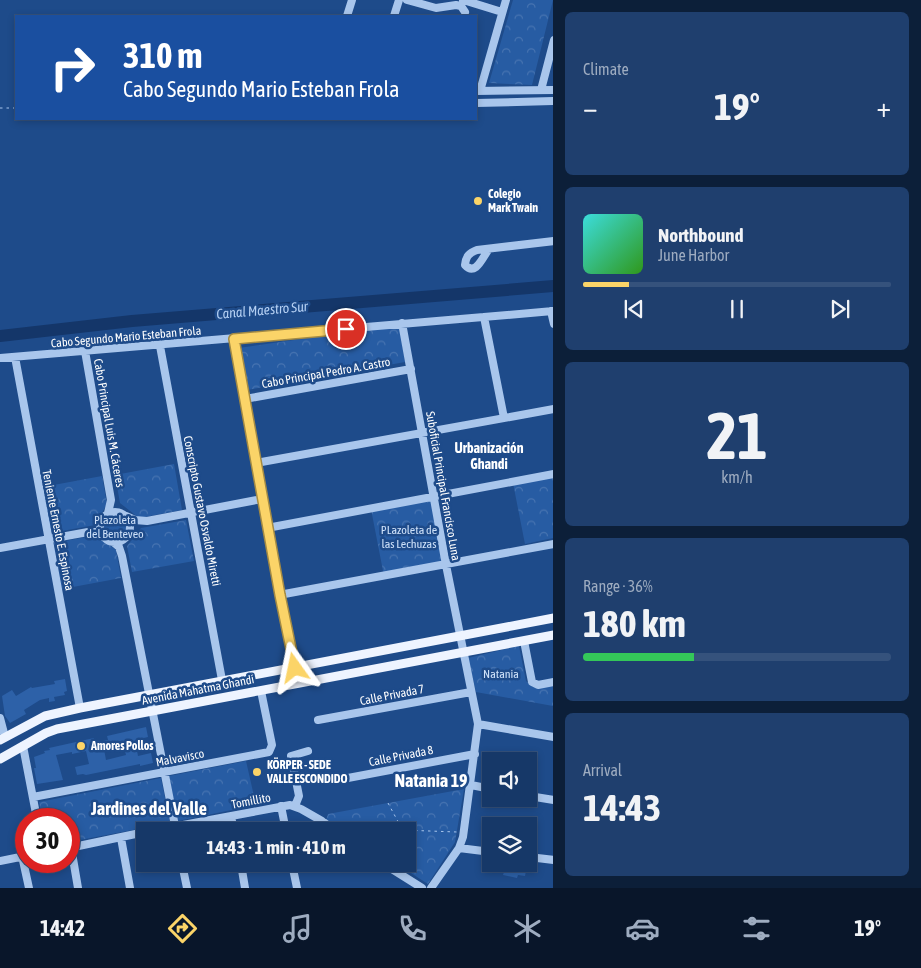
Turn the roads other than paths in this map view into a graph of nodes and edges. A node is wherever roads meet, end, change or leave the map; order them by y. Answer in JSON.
{"nodes":[{"id":1,"x":352,"y":0,"type":"edge"},
{"id":2,"x":400,"y":0,"type":"edge"},
{"id":3,"x":407,"y":0,"type":"edge"},
{"id":4,"x":463,"y":0,"type":"edge"},
{"id":5,"x":506,"y":0,"type":"edge"},
{"id":6,"x":465,"y":12,"type":"dead end"},
{"id":7,"x":502,"y":12,"type":"junction"},
{"id":8,"x":347,"y":15,"type":"edge"},
{"id":9,"x":394,"y":15,"type":"edge"},
{"id":10,"x":553,"y":48,"type":"edge"},
{"id":11,"x":551,"y":64,"type":"edge"},
{"id":12,"x":541,"y":90,"type":"junction"},
{"id":13,"x":553,"y":90,"type":"edge"},
{"id":14,"x":478,"y":91,"type":"edge"},
{"id":15,"x":553,"y":101,"type":"edge"},
{"id":16,"x":477,"y":103,"type":"edge"},
{"id":17,"x":553,"y":241,"type":"edge"},
{"id":18,"x":489,"y":249,"type":"dead end"},
{"id":19,"x":552,"y":311,"type":"edge"},
{"id":20,"x":484,"y":317,"type":"junction"},
{"id":21,"x":402,"y":323,"type":"junction"},
{"id":22,"x":234,"y":339,"type":"junction"},
{"id":23,"x":160,"y":346,"type":"junction"},
{"id":24,"x":85,"y":351,"type":"junction"},
{"id":25,"x":14,"y":357,"type":"junction"},
{"id":26,"x":0,"y":358,"type":"edge"},
{"id":27,"x":411,"y":369,"type":"junction"},
{"id":28,"x":244,"y":399,"type":"junction"},
{"id":29,"x":553,"y":409,"type":"edge"},
{"id":30,"x":504,"y":418,"type":"junction"},
{"id":31,"x":422,"y":433,"type":"junction"},
{"id":32,"x":256,"y":463,"type":"junction"},
{"id":33,"x":553,"y":474,"type":"edge"},
{"id":34,"x":434,"y":496,"type":"junction"},
{"id":35,"x":111,"y":500,"type":"junction"},
{"id":36,"x":262,"y":500,"type":"junction"},
{"id":37,"x":108,"y":513,"type":"junction"},
{"id":38,"x":190,"y":513,"type":"junction"},
{"id":39,"x":124,"y":515,"type":"junction"},
{"id":40,"x":147,"y":521,"type":"junction"},
{"id":41,"x":101,"y":522,"type":"junction"},
{"id":42,"x":267,"y":528,"type":"junction"},
{"id":43,"x":88,"y":532,"type":"junction"},
{"id":44,"x":102,"y":535,"type":"junction"},
{"id":45,"x":128,"y":536,"type":"junction"},
{"id":46,"x":48,"y":539,"type":"junction"},
{"id":47,"x":113,"y":542,"type":"junction"},
{"id":48,"x":553,"y":544,"type":"edge"},
{"id":49,"x":0,"y":548,"type":"edge"},
{"id":50,"x":122,"y":556,"type":"junction"},
{"id":51,"x":446,"y":565,"type":"junction"},
{"id":52,"x":280,"y":595,"type":"junction"},
{"id":53,"x":553,"y":618,"type":"edge"},
{"id":54,"x":553,"y":635,"type":"edge"},
{"id":55,"x":461,"y":636,"type":"junction"},
{"id":56,"x":524,"y":641,"type":"junction"},
{"id":57,"x":464,"y":652,"type":"junction"},
{"id":58,"x":295,"y":668,"type":"junction"},
{"id":59,"x":222,"y":680,"type":"junction"},
{"id":60,"x":553,"y":682,"type":"edge"},
{"id":61,"x":261,"y":691,"type":"junction"},
{"id":62,"x":471,"y":692,"type":"junction"},
{"id":63,"x":148,"y":694,"type":"junction"},
{"id":64,"x":80,"y":708,"type":"junction"},
{"id":65,"x":152,"y":711,"type":"junction"},
{"id":66,"x":0,"y":718,"type":"edge"},
{"id":67,"x":318,"y":720,"type":"dead end"},
{"id":68,"x":478,"y":724,"type":"junction"},
{"id":69,"x":553,"y":737,"type":"edge"},
{"id":70,"x":2,"y":738,"type":"edge"},
{"id":71,"x":23,"y":746,"type":"junction"},
{"id":72,"x":308,"y":751,"type":"dead end"},
{"id":73,"x":475,"y":754,"type":"junction"},
{"id":74,"x":0,"y":759,"type":"edge"},
{"id":75,"x":164,"y":772,"type":"junction"},
{"id":76,"x":332,"y":781,"type":"dead end"},
{"id":77,"x":470,"y":785,"type":"junction"},
{"id":78,"x":482,"y":787,"type":"edge"},
{"id":79,"x":33,"y":797,"type":"junction"},
{"id":80,"x":537,"y":797,"type":"edge"},
{"id":81,"x":553,"y":800,"type":"edge"},
{"id":82,"x":281,"y":806,"type":"junction"},
{"id":83,"x":295,"y":806,"type":"junction"},
{"id":84,"x":35,"y":808,"type":"edge"},
{"id":85,"x":231,"y":816,"type":"junction"},
{"id":86,"x":175,"y":822,"type":"edge"},
{"id":87,"x":206,"y":822,"type":"edge"},
{"id":88,"x":232,"y":822,"type":"edge"},
{"id":89,"x":284,"y":822,"type":"edge"},
{"id":90,"x":323,"y":822,"type":"edge"},
{"id":91,"x":136,"y":834,"type":"edge"},
{"id":92,"x":121,"y":838,"type":"junction"},
{"id":93,"x":80,"y":846,"type":"edge"},
{"id":94,"x":458,"y":848,"type":"junction"},
{"id":95,"x":482,"y":851,"type":"edge"},
{"id":96,"x":15,"y":858,"type":"edge"},
{"id":97,"x":537,"y":858,"type":"edge"},
{"id":98,"x":553,"y":860,"type":"edge"},
{"id":99,"x":0,"y":861,"type":"edge"},
{"id":100,"x":184,"y":872,"type":"edge"},
{"id":101,"x":242,"y":872,"type":"edge"},
{"id":102,"x":294,"y":872,"type":"edge"},
{"id":103,"x":397,"y":872,"type":"edge"},
{"id":104,"x":27,"y":873,"type":"edge"},
{"id":105,"x":75,"y":873,"type":"edge"},
{"id":106,"x":29,"y":888,"type":"edge"},
{"id":107,"x":78,"y":888,"type":"edge"},
{"id":108,"x":130,"y":888,"type":"edge"},
{"id":109,"x":187,"y":888,"type":"edge"},
{"id":110,"x":245,"y":888,"type":"edge"},
{"id":111,"x":297,"y":888,"type":"edge"},
{"id":112,"x":422,"y":888,"type":"edge"},
{"id":113,"x":433,"y":888,"type":"edge"}],
"edges":[{"from":1,"to":8,"type":"street"},
{"from":2,"to":9,"type":"street"},
{"from":3,"to":6,"type":"street"},
{"from":4,"to":7,"type":"street"},
{"from":5,"to":7,"type":"street"},
{"from":7,"to":14,"type":"street"},
{"from":10,"to":11,"type":"street"},
{"from":11,"to":12,"type":"street"},
{"from":12,"to":13,"type":"street"},
{"from":12,"to":14,"type":"street"},
{"from":15,"to":16,"type":"street"},
{"from":17,"to":18,"type":"street"},
{"from":19,"to":20,"type":"street","name":"Cabo Segundo Mario Esteban Frola"},
{"from":20,"to":21,"type":"street","name":"Cabo Segundo Mario Esteban Frola"},
{"from":20,"to":30,"type":"street"},
{"from":21,"to":22,"type":"street","name":"Cabo Segundo Mario Esteban Frola"},
{"from":21,"to":27,"type":"street","name":"Suboficial Principal Francisco Luna"},
{"from":22,"to":23,"type":"street","name":"Cabo Segundo Mario Esteban Frola"},
{"from":22,"to":28,"type":"street"},
{"from":23,"to":24,"type":"street","name":"Cabo Segundo Mario Esteban Frola"},
{"from":23,"to":38,"type":"street","name":"Conscripto Gustavo Osvaldo Miretti"},
{"from":24,"to":25,"type":"street","name":"Cabo Segundo Mario Esteban Frola"},
{"from":24,"to":35,"type":"street","name":"Cabo Principal Luis M. Cáceres"},
{"from":25,"to":26,"type":"street","name":"Cabo Segundo Mario Esteban Frola"},
{"from":25,"to":46,"type":"street","name":"Teniente Ernesto E. Espinosa"},
{"from":27,"to":28,"type":"street","name":"Cabo Principal Pedro A. Castro"},
{"from":27,"to":31,"type":"street","name":"Suboficial Principal Francisco Luna"},
{"from":28,"to":32,"type":"street"},
{"from":29,"to":30,"type":"street"},
{"from":30,"to":31,"type":"street"},
{"from":31,"to":32,"type":"street"},
{"from":31,"to":34,"type":"street","name":"Suboficial Principal Francisco Luna"},
{"from":32,"to":36,"type":"street"},
{"from":33,"to":34,"type":"street"},
{"from":34,"to":42,"type":"street"},
{"from":34,"to":51,"type":"street","name":"Suboficial Principal Francisco Luna"},
{"from":35,"to":37,"type":"street","name":"Cabo Principal Luis M. Cáceres"},
{"from":35,"to":39,"type":"street","name":"Cabo Principal Luis M. Cáceres"},
{"from":36,"to":38,"type":"street"},
{"from":36,"to":42,"type":"street"},
{"from":37,"to":39,"type":"street"},
{"from":37,"to":41,"type":"street"},
{"from":38,"to":40,"type":"street"},
{"from":38,"to":59,"type":"street","name":"Conscripto Gustavo Osvaldo Miretti"},
{"from":39,"to":40,"type":"street"},
{"from":39,"to":45,"type":"street"},
{"from":40,"to":45,"type":"street"},
{"from":41,"to":43,"type":"street"},
{"from":41,"to":44,"type":"street"},
{"from":42,"to":52,"type":"street"},
{"from":43,"to":44,"type":"street"},
{"from":43,"to":46,"type":"street"},
{"from":44,"to":47,"type":"street"},
{"from":45,"to":47,"type":"street"},
{"from":45,"to":50,"type":"street"},
{"from":46,"to":49,"type":"street"},
{"from":46,"to":64,"type":"street","name":"Teniente Ernesto E. Espinosa"},
{"from":47,"to":50,"type":"street"},
{"from":48,"to":51,"type":"street"},
{"from":50,"to":63,"type":"street"},
{"from":51,"to":52,"type":"street"},
{"from":51,"to":55,"type":"street","name":"Suboficial Principal Francisco Luna"},
{"from":52,"to":58,"type":"street"},
{"from":53,"to":55,"type":"main road","name":"Avenida Mahatma Ghandi"},
{"from":54,"to":56,"type":"main road","name":"Avenida Mahatma Ghandi"},
{"from":55,"to":57,"type":"street","name":"Suboficial Principal Francisco Luna"},
{"from":55,"to":58,"type":"main road","name":"Avenida Mahatma Ghandi"},
{"from":56,"to":57,"type":"main road","name":"Avenida Mahatma Ghandi"},
{"from":56,"to":60,"type":"street"},
{"from":57,"to":61,"type":"main road","name":"Avenida Mahatma Ghandi"},
{"from":57,"to":62,"type":"street","name":"Suboficial Principal Francisco Luna"},
{"from":58,"to":59,"type":"main road","name":"Avenida Mahatma Ghandi"},
{"from":59,"to":63,"type":"main road","name":"Avenida Mahatma Ghandi"},
{"from":61,"to":65,"type":"main road","name":"Avenida Mahatma Ghandi"},
{"from":61,"to":75,"type":"street","name":"Malvavisco"},
{"from":62,"to":67,"type":"street","name":"Calle Privada 7"},
{"from":62,"to":68,"type":"street","name":"Suboficial Principal Francisco Luna"},
{"from":63,"to":64,"type":"main road","name":"Avenida Mahatma Ghandi"},
{"from":63,"to":65,"type":"street"},
{"from":64,"to":70,"type":"main road","name":"Avenida Mahatma Ghandi"},
{"from":65,"to":71,"type":"main road","name":"Avenida Mahatma Ghandi"},
{"from":65,"to":75,"type":"street"},
{"from":66,"to":70,"type":"street"},
{"from":68,"to":69,"type":"street"},
{"from":68,"to":73,"type":"street","name":"Suboficial Principal Francisco Luna"},
{"from":71,"to":74,"type":"main road","name":"Avenida Mahatma Ghandi"},
{"from":71,"to":79,"type":"street"},
{"from":72,"to":83,"type":"street"},
{"from":73,"to":76,"type":"street","name":"Calle Privada 8"},
{"from":73,"to":77,"type":"street","name":"Suboficial Principal Francisco Luna"},
{"from":75,"to":79,"type":"street","name":"Malvavisco"},
{"from":75,"to":86,"type":"street"},
{"from":77,"to":78,"type":"street"},
{"from":77,"to":94,"type":"street","name":"Suboficial Principal Francisco Luna"},
{"from":79,"to":84,"type":"street"},
{"from":80,"to":81,"type":"street"},
{"from":82,"to":83,"type":"street","name":"Tomillito"},
{"from":82,"to":85,"type":"street","name":"Tomillito"},
{"from":82,"to":89,"type":"street"},
{"from":83,"to":90,"type":"street","name":"Tomillito"},
{"from":85,"to":87,"type":"street","name":"Tomillito"},
{"from":85,"to":88,"type":"street"},
{"from":91,"to":92,"type":"street"},
{"from":92,"to":93,"type":"street"},
{"from":92,"to":108,"type":"street"},
{"from":94,"to":95,"type":"street"},
{"from":94,"to":113,"type":"street","name":"Suboficial Principal Francisco Luna"},
{"from":96,"to":99,"type":"street"},
{"from":97,"to":98,"type":"street"},
{"from":100,"to":109,"type":"street"},
{"from":101,"to":110,"type":"street"},
{"from":102,"to":111,"type":"street"},
{"from":103,"to":112,"type":"street"},
{"from":104,"to":106,"type":"street"},
{"from":105,"to":107,"type":"street"}]}
